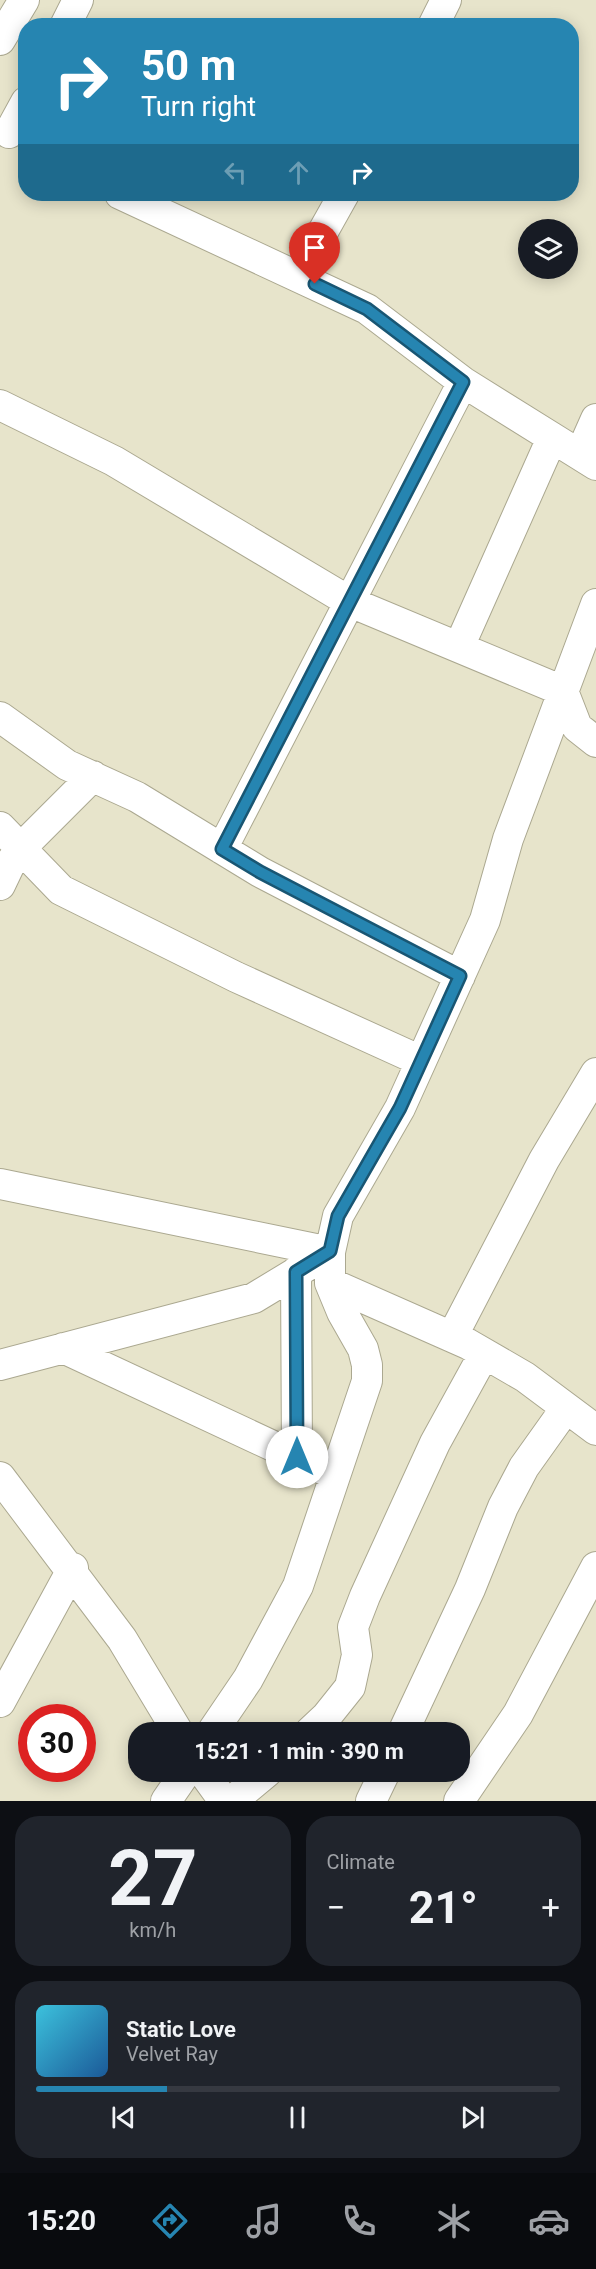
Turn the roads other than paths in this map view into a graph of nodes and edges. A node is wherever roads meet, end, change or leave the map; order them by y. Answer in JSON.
{"nodes":[{"id":1,"x":24,"y":0,"type":"edge"},
{"id":2,"x":78,"y":0,"type":"edge"},
{"id":3,"x":446,"y":0,"type":"edge"},
{"id":4,"x":69,"y":18,"type":"edge"},
{"id":5,"x":438,"y":18,"type":"edge"},
{"id":6,"x":0,"y":40,"type":"edge"},
{"id":7,"x":157,"y":201,"type":"edge"},
{"id":8,"x":340,"y":201,"type":"edge"},
{"id":9,"x":173,"y":204,"type":"edge"},
{"id":10,"x":298,"y":276,"type":"junction"},
{"id":11,"x":463,"y":382,"type":"junction"},
{"id":12,"x":0,"y":405,"type":"edge"},
{"id":13,"x":596,"y":419,"type":"edge"},
{"id":14,"x":552,"y":438,"type":"junction"},
{"id":15,"x":588,"y":460,"type":"edge"},
{"id":16,"x":350,"y":602,"type":"junction"},
{"id":17,"x":596,"y":604,"type":"edge"},
{"id":18,"x":459,"y":647,"type":"junction"},
{"id":19,"x":563,"y":691,"type":"junction"},
{"id":20,"x":0,"y":717,"type":"edge"},
{"id":21,"x":596,"y":742,"type":"edge"},
{"id":22,"x":93,"y":776,"type":"junction"},
{"id":23,"x":0,"y":827,"type":"edge"},
{"id":24,"x":21,"y":848,"type":"junction"},
{"id":25,"x":222,"y":849,"type":"junction"},
{"id":26,"x":0,"y":885,"type":"edge"},
{"id":27,"x":460,"y":976,"type":"junction"},
{"id":28,"x":421,"y":1061,"type":"junction"},
{"id":29,"x":596,"y":1073,"type":"edge"},
{"id":30,"x":0,"y":1184,"type":"edge"},
{"id":31,"x":330,"y":1251,"type":"junction"},
{"id":32,"x":296,"y":1272,"type":"junction"},
{"id":33,"x":330,"y":1282,"type":"junction"},
{"id":34,"x":452,"y":1337,"type":"junction"},
{"id":35,"x":63,"y":1348,"type":"junction"},
{"id":36,"x":484,"y":1354,"type":"junction"},
{"id":37,"x":0,"y":1365,"type":"edge"},
{"id":38,"x":566,"y":1408,"type":"junction"},
{"id":39,"x":596,"y":1430,"type":"edge"},
{"id":40,"x":297,"y":1457,"type":"junction"},
{"id":41,"x":335,"y":1475,"type":"junction"},
{"id":42,"x":0,"y":1477,"type":"edge"},
{"id":43,"x":596,"y":1567,"type":"edge"},
{"id":44,"x":72,"y":1570,"type":"junction"},
{"id":45,"x":0,"y":1702,"type":"edge"},
{"id":46,"x":172,"y":1722,"type":"edge"},
{"id":47,"x":219,"y":1722,"type":"edge"},
{"id":48,"x":321,"y":1722,"type":"edge"},
{"id":49,"x":408,"y":1722,"type":"edge"},
{"id":50,"x":179,"y":1782,"type":"edge"},
{"id":51,"x":210,"y":1782,"type":"edge"},
{"id":52,"x":255,"y":1782,"type":"edge"},
{"id":53,"x":380,"y":1782,"type":"edge"},
{"id":54,"x":166,"y":1801,"type":"edge"},
{"id":55,"x":224,"y":1801,"type":"edge"},
{"id":56,"x":232,"y":1801,"type":"edge"},
{"id":57,"x":371,"y":1801,"type":"edge"},
{"id":58,"x":459,"y":1801,"type":"edge"}],
"edges":[{"from":1,"to":6,"type":"street"},
{"from":2,"to":4,"type":"street"},
{"from":3,"to":5,"type":"street"},
{"from":7,"to":9,"type":"street"},
{"from":8,"to":10,"type":"street"},
{"from":9,"to":10,"type":"street"},
{"from":10,"to":11,"type":"street"},
{"from":11,"to":14,"type":"street"},
{"from":11,"to":16,"type":"street"},
{"from":12,"to":16,"type":"street"},
{"from":13,"to":15,"type":"street"},
{"from":14,"to":15,"type":"street"},
{"from":14,"to":18,"type":"street"},
{"from":16,"to":18,"type":"street"},
{"from":16,"to":25,"type":"street"},
{"from":17,"to":19,"type":"street"},
{"from":18,"to":19,"type":"street"},
{"from":19,"to":21,"type":"street"},
{"from":19,"to":27,"type":"street"},
{"from":20,"to":22,"type":"street"},
{"from":22,"to":24,"type":"street"},
{"from":22,"to":25,"type":"street"},
{"from":23,"to":24,"type":"street"},
{"from":24,"to":26,"type":"street"},
{"from":24,"to":28,"type":"street"},
{"from":25,"to":27,"type":"street"},
{"from":27,"to":28,"type":"street"},
{"from":28,"to":31,"type":"street"},
{"from":29,"to":34,"type":"street"},
{"from":30,"to":31,"type":"street"},
{"from":31,"to":32,"type":"street"},
{"from":31,"to":33,"type":"street"},
{"from":32,"to":35,"type":"street"},
{"from":32,"to":40,"type":"street"},
{"from":33,"to":34,"type":"street"},
{"from":33,"to":41,"type":"street"},
{"from":34,"to":36,"type":"street"},
{"from":35,"to":37,"type":"street"},
{"from":35,"to":40,"type":"street"},
{"from":36,"to":38,"type":"street"},
{"from":36,"to":48,"type":"street"},
{"from":38,"to":39,"type":"street"},
{"from":38,"to":49,"type":"street"},
{"from":40,"to":41,"type":"street"},
{"from":41,"to":47,"type":"street"},
{"from":42,"to":44,"type":"street"},
{"from":43,"to":58,"type":"street"},
{"from":44,"to":45,"type":"street"},
{"from":44,"to":46,"type":"street"},
{"from":50,"to":54,"type":"street"},
{"from":51,"to":55,"type":"street"},
{"from":52,"to":56,"type":"street"},
{"from":53,"to":57,"type":"street"}]}
